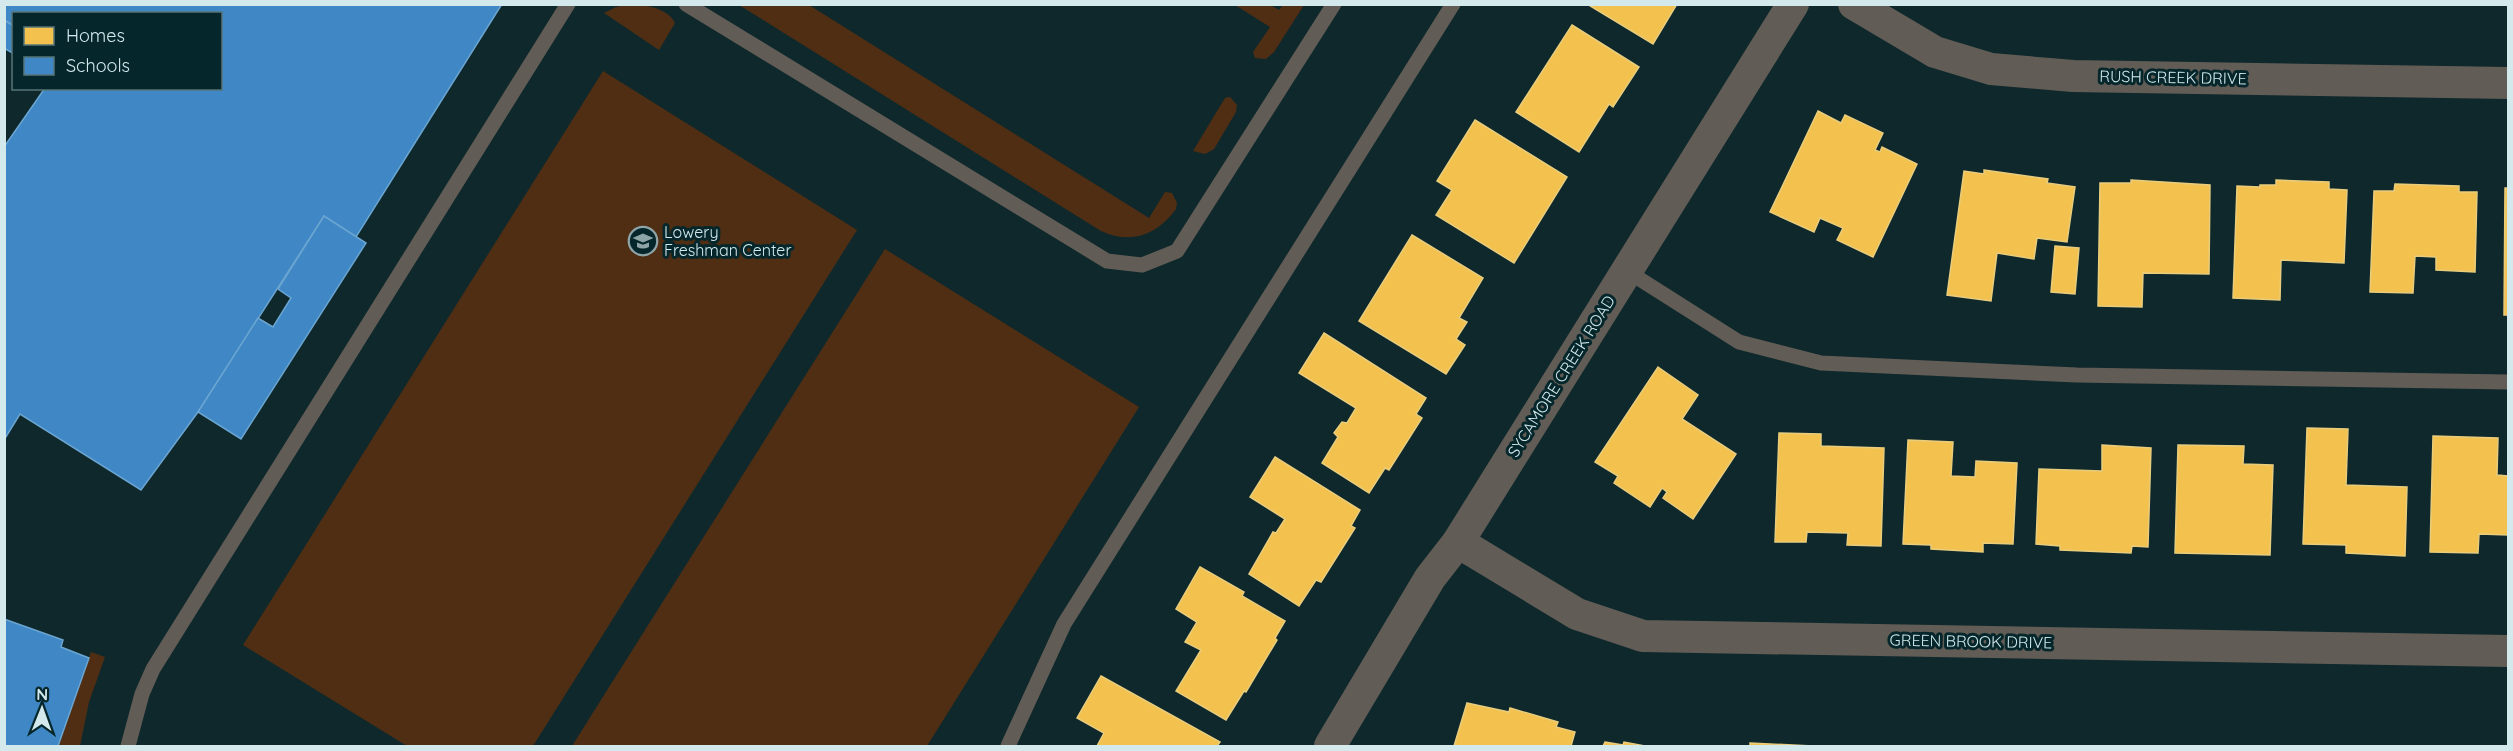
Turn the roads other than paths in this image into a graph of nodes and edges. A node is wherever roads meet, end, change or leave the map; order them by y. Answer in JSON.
{"nodes":[{"id":1,"x":568,"y":4,"type":"edge"},
{"id":2,"x":686,"y":4,"type":"edge"},
{"id":3,"x":1334,"y":4,"type":"edge"},
{"id":4,"x":1453,"y":4,"type":"edge"},
{"id":5,"x":1793,"y":4,"type":"edge"},
{"id":6,"x":1854,"y":4,"type":"edge"},
{"id":7,"x":2508,"y":83,"type":"edge"},
{"id":8,"x":1626,"y":271,"type":"junction"},
{"id":9,"x":2508,"y":382,"type":"edge"},
{"id":10,"x":1458,"y":542,"type":"junction"},
{"id":11,"x":2508,"y":651,"type":"edge"},
{"id":12,"x":128,"y":747,"type":"edge"},
{"id":13,"x":1008,"y":747,"type":"edge"},
{"id":14,"x":1330,"y":747,"type":"edge"}],
"edges":[{"from":1,"to":12,"type":"lane"},
{"from":2,"to":3,"type":"lane"},
{"from":4,"to":13,"type":"lane"},
{"from":5,"to":8,"type":"street","name":"SYCAMORE CREEK ROAD"},
{"from":6,"to":7,"type":"street","name":"RUSH CREEK DRIVE"},
{"from":8,"to":9,"type":"lane"},
{"from":8,"to":10,"type":"street","name":"SYCAMORE CREEK ROAD"},
{"from":10,"to":11,"type":"street","name":"GREEN BROOK DRIVE"},
{"from":10,"to":14,"type":"street","name":"SYCAMORE CREEK ROAD"}]}
